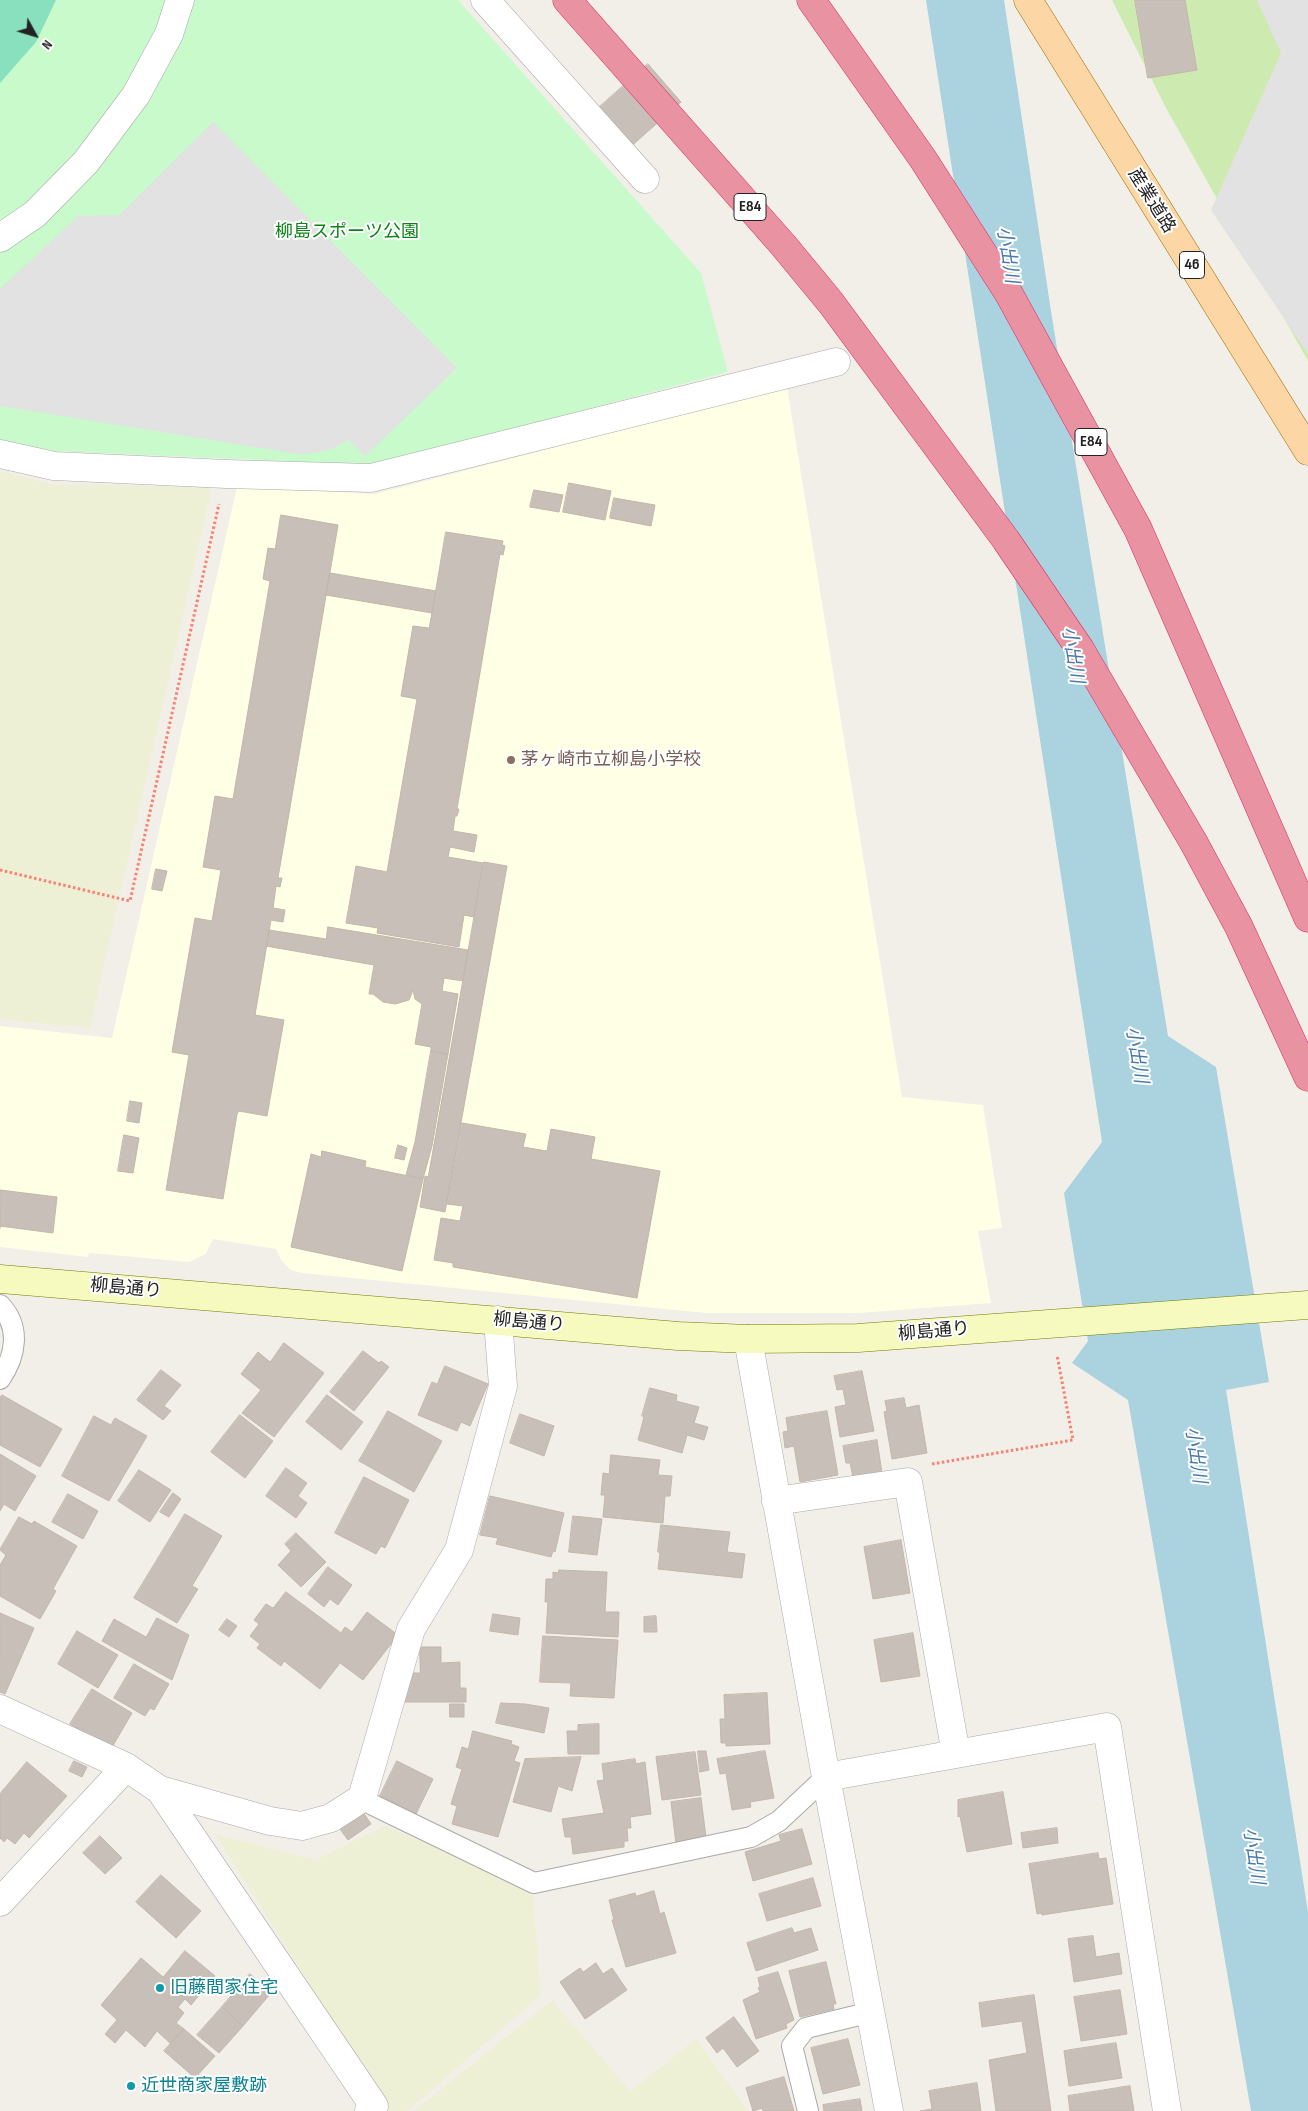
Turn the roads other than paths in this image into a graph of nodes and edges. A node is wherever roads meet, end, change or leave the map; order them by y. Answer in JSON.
{"nodes":[{"id":1,"x":180,"y":0,"type":"edge"},
{"id":2,"x":485,"y":0,"type":"edge"},
{"id":3,"x":567,"y":0,"type":"edge"},
{"id":4,"x":811,"y":0,"type":"edge"},
{"id":5,"x":1028,"y":0,"type":"edge"},
{"id":6,"x":645,"y":179,"type":"dead end"},
{"id":7,"x":0,"y":238,"type":"edge"},
{"id":8,"x":836,"y":362,"type":"dead end"},
{"id":9,"x":1308,"y":451,"type":"edge"},
{"id":10,"x":0,"y":454,"type":"edge"},
{"id":11,"x":1308,"y":918,"type":"edge"},
{"id":12,"x":1308,"y":1078,"type":"edge"},
{"id":13,"x":0,"y":1279,"type":"edge"},
{"id":14,"x":0,"y":1305,"type":"edge"},
{"id":15,"x":1295,"y":1306,"type":"edge"},
{"id":16,"x":498,"y":1320,"type":"junction"},
{"id":17,"x":748,"y":1339,"type":"junction"},
{"id":18,"x":0,"y":1379,"type":"edge"},
{"id":19,"x":776,"y":1500,"type":"junction"},
{"id":20,"x":0,"y":1709,"type":"edge"},
{"id":21,"x":956,"y":1754,"type":"junction"},
{"id":22,"x":126,"y":1767,"type":"junction"},
{"id":23,"x":826,"y":1777,"type":"junction"},
{"id":24,"x":160,"y":1790,"type":"junction"},
{"id":25,"x":362,"y":1798,"type":"junction"},
{"id":26,"x":0,"y":1902,"type":"edge"},
{"id":27,"x":871,"y":2012,"type":"junction"},
{"id":28,"x":369,"y":2111,"type":"edge"},
{"id":29,"x":808,"y":2111,"type":"edge"},
{"id":30,"x":889,"y":2111,"type":"edge"},
{"id":31,"x":1167,"y":2111,"type":"edge"}],
"edges":[{"from":1,"to":7,"type":"street"},
{"from":2,"to":6,"type":"street"},
{"from":3,"to":12,"type":"highway","number":"E84"},
{"from":4,"to":11,"type":"highway","number":"E84"},
{"from":5,"to":9,"type":"main road","name":"産業道路","number":"46"},
{"from":8,"to":10,"type":"street"},
{"from":13,"to":16,"type":"street","name":"柳島通り"},
{"from":14,"to":18,"type":"lane"},
{"from":15,"to":17,"type":"street","name":"柳島通り"},
{"from":16,"to":17,"type":"street","name":"柳島通り"},
{"from":16,"to":25,"type":"street"},
{"from":17,"to":19,"type":"street"},
{"from":19,"to":21,"type":"street"},
{"from":19,"to":23,"type":"street"},
{"from":20,"to":22,"type":"street"},
{"from":21,"to":23,"type":"street"},
{"from":21,"to":31,"type":"street"},
{"from":22,"to":24,"type":"street"},
{"from":22,"to":26,"type":"street"},
{"from":23,"to":25,"type":"lane"},
{"from":23,"to":27,"type":"street"},
{"from":24,"to":25,"type":"street"},
{"from":24,"to":28,"type":"street"},
{"from":27,"to":29,"type":"lane"},
{"from":27,"to":30,"type":"street"}]}
